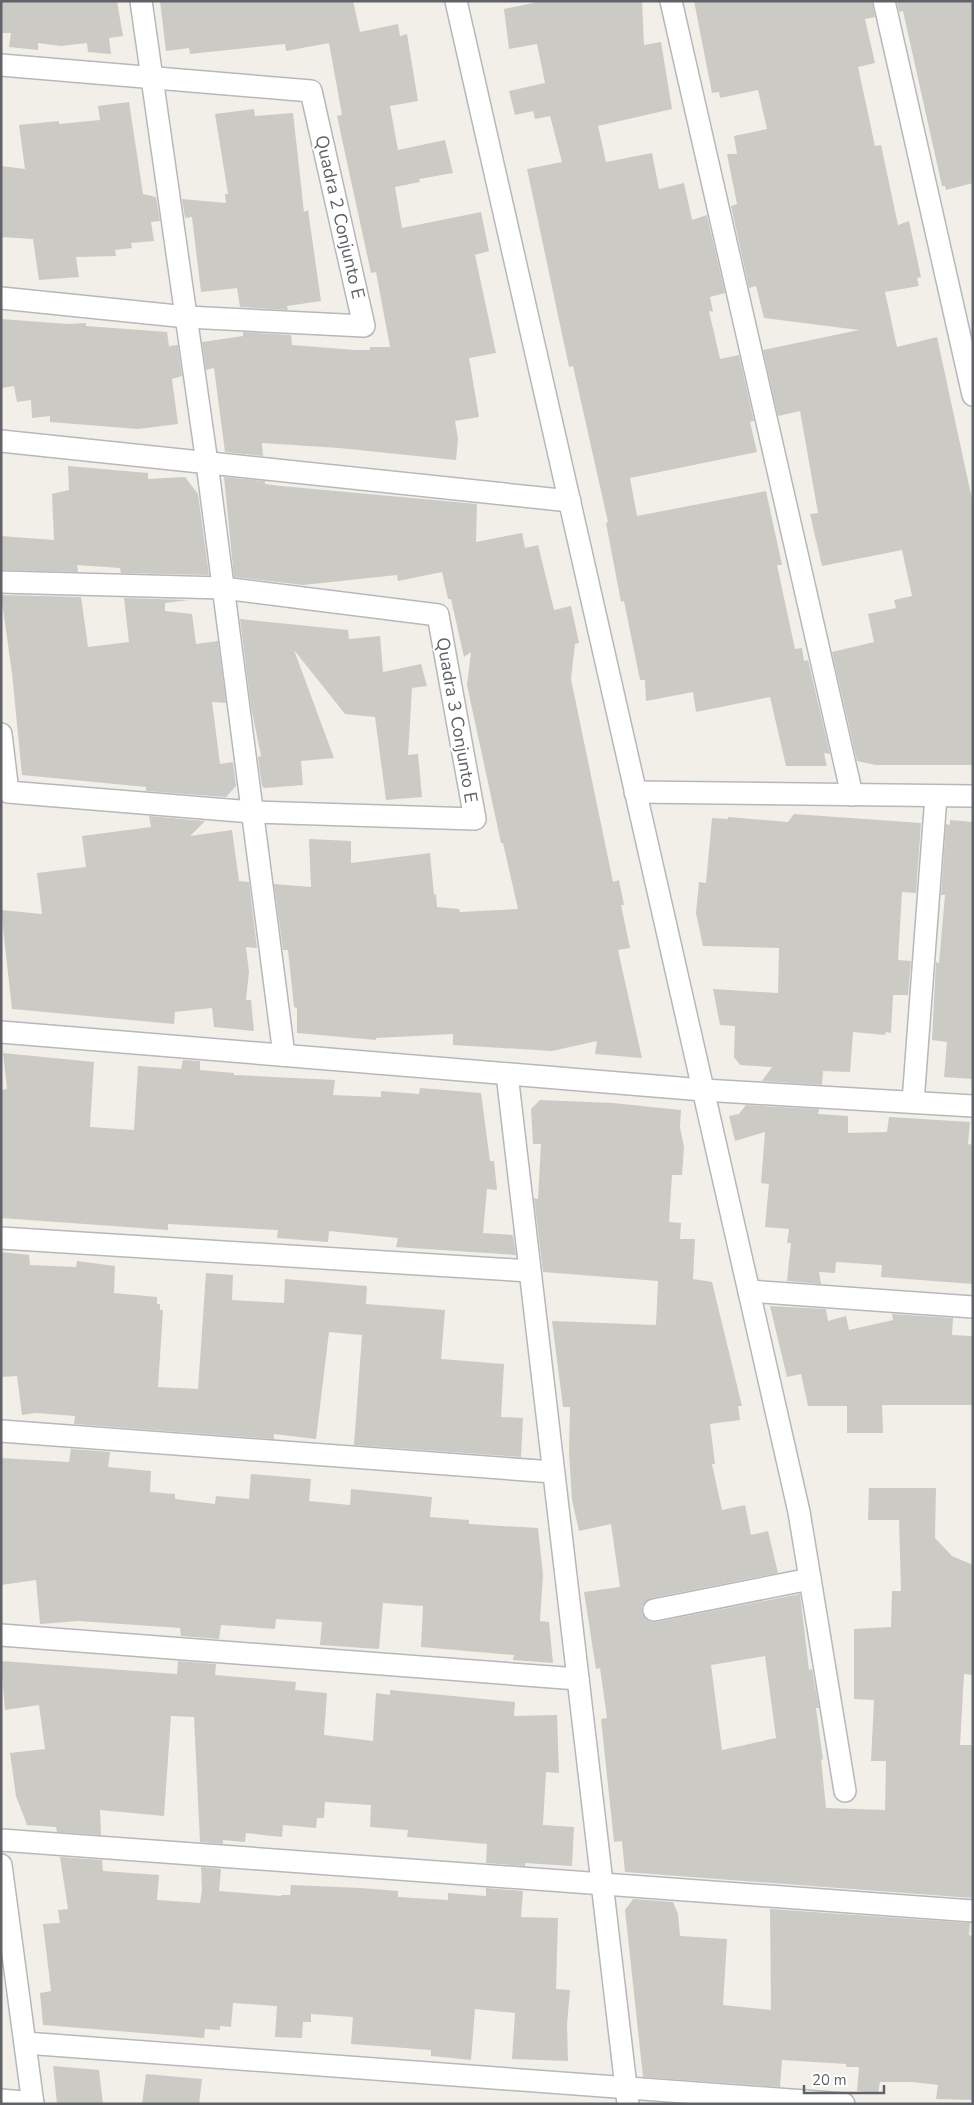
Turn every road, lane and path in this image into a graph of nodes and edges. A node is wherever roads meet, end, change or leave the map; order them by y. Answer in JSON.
{"nodes":[{"id":1,"x":141,"y":1,"type":"edge"},
{"id":2,"x":456,"y":1,"type":"edge"},
{"id":3,"x":671,"y":1,"type":"edge"},
{"id":4,"x":884,"y":1,"type":"edge"},
{"id":5,"x":1,"y":65,"type":"edge"},
{"id":6,"x":152,"y":76,"type":"junction"},
{"id":7,"x":1,"y":298,"type":"edge"},
{"id":8,"x":187,"y":317,"type":"junction"},
{"id":9,"x":973,"y":395,"type":"edge"},
{"id":10,"x":1,"y":441,"type":"edge"},
{"id":11,"x":208,"y":463,"type":"junction"},
{"id":12,"x":570,"y":501,"type":"junction"},
{"id":13,"x":1,"y":582,"type":"edge"},
{"id":14,"x":224,"y":588,"type":"junction"},
{"id":15,"x":1,"y":734,"type":"edge"},
{"id":16,"x":635,"y":792,"type":"junction"},
{"id":17,"x":852,"y":795,"type":"junction"},
{"id":18,"x":936,"y":796,"type":"junction"},
{"id":19,"x":973,"y":796,"type":"edge"},
{"id":20,"x":252,"y":812,"type":"junction"},
{"id":21,"x":1,"y":1032,"type":"edge"},
{"id":22,"x":284,"y":1055,"type":"junction"},
{"id":23,"x":507,"y":1074,"type":"junction"},
{"id":24,"x":703,"y":1090,"type":"junction"},
{"id":25,"x":913,"y":1102,"type":"junction"},
{"id":26,"x":973,"y":1106,"type":"edge"},
{"id":27,"x":1,"y":1238,"type":"edge"},
{"id":28,"x":530,"y":1271,"type":"junction"},
{"id":29,"x":749,"y":1291,"type":"junction"},
{"id":30,"x":973,"y":1306,"type":"edge"},
{"id":31,"x":1,"y":1431,"type":"edge"},
{"id":32,"x":553,"y":1472,"type":"junction"},
{"id":33,"x":810,"y":1579,"type":"junction"},
{"id":34,"x":654,"y":1610,"type":"dead end"},
{"id":35,"x":1,"y":1635,"type":"edge"},
{"id":36,"x":578,"y":1679,"type":"junction"},
{"id":37,"x":845,"y":1791,"type":"dead end"},
{"id":38,"x":1,"y":1840,"type":"edge"},
{"id":39,"x":1,"y":1865,"type":"edge"},
{"id":40,"x":602,"y":1884,"type":"junction"},
{"id":41,"x":973,"y":1911,"type":"edge"},
{"id":42,"x":25,"y":2043,"type":"junction"},
{"id":43,"x":626,"y":2096,"type":"edge"},
{"id":44,"x":1,"y":2100,"type":"edge"},
{"id":45,"x":33,"y":2103,"type":"edge"},
{"id":46,"x":844,"y":2104,"type":"edge"}],
"edges":[{"from":1,"to":6,"type":"street"},
{"from":2,"to":12,"type":"street"},
{"from":3,"to":17,"type":"street"},
{"from":4,"to":9,"type":"street"},
{"from":5,"to":6,"type":"street","name":"Quadra 2 Conjunto E"},
{"from":6,"to":8,"type":"street"},
{"from":6,"to":8,"type":"street","name":"Quadra 2 Conjunto E"},
{"from":7,"to":8,"type":"street","name":"Quadra 2 Conjunto E"},
{"from":8,"to":11,"type":"street"},
{"from":10,"to":11,"type":"street"},
{"from":11,"to":12,"type":"street"},
{"from":11,"to":14,"type":"street"},
{"from":12,"to":16,"type":"street"},
{"from":13,"to":14,"type":"street","name":"Quadra 3 Conjunto E"},
{"from":14,"to":20,"type":"street"},
{"from":14,"to":20,"type":"street","name":"Quadra 3 Conjunto E"},
{"from":15,"to":20,"type":"street","name":"Quadra 3 Conjunto E"},
{"from":16,"to":17,"type":"street"},
{"from":16,"to":24,"type":"street"},
{"from":17,"to":18,"type":"street"},
{"from":18,"to":19,"type":"street"},
{"from":18,"to":25,"type":"street"},
{"from":20,"to":22,"type":"street"},
{"from":21,"to":22,"type":"street"},
{"from":22,"to":23,"type":"street"},
{"from":23,"to":24,"type":"street"},
{"from":23,"to":28,"type":"street"},
{"from":24,"to":25,"type":"street"},
{"from":24,"to":29,"type":"street"},
{"from":25,"to":26,"type":"street"},
{"from":27,"to":28,"type":"street"},
{"from":28,"to":32,"type":"street"},
{"from":29,"to":30,"type":"street"},
{"from":29,"to":33,"type":"street"},
{"from":31,"to":32,"type":"street"},
{"from":32,"to":36,"type":"street"},
{"from":33,"to":34,"type":"street"},
{"from":33,"to":37,"type":"street"},
{"from":35,"to":36,"type":"street"},
{"from":36,"to":40,"type":"street"},
{"from":38,"to":40,"type":"street"},
{"from":39,"to":42,"type":"street"},
{"from":40,"to":41,"type":"street"},
{"from":40,"to":43,"type":"street"},
{"from":42,"to":43,"type":"street"},
{"from":42,"to":45,"type":"street"},
{"from":43,"to":46,"type":"street"},
{"from":44,"to":45,"type":"street"}]}
